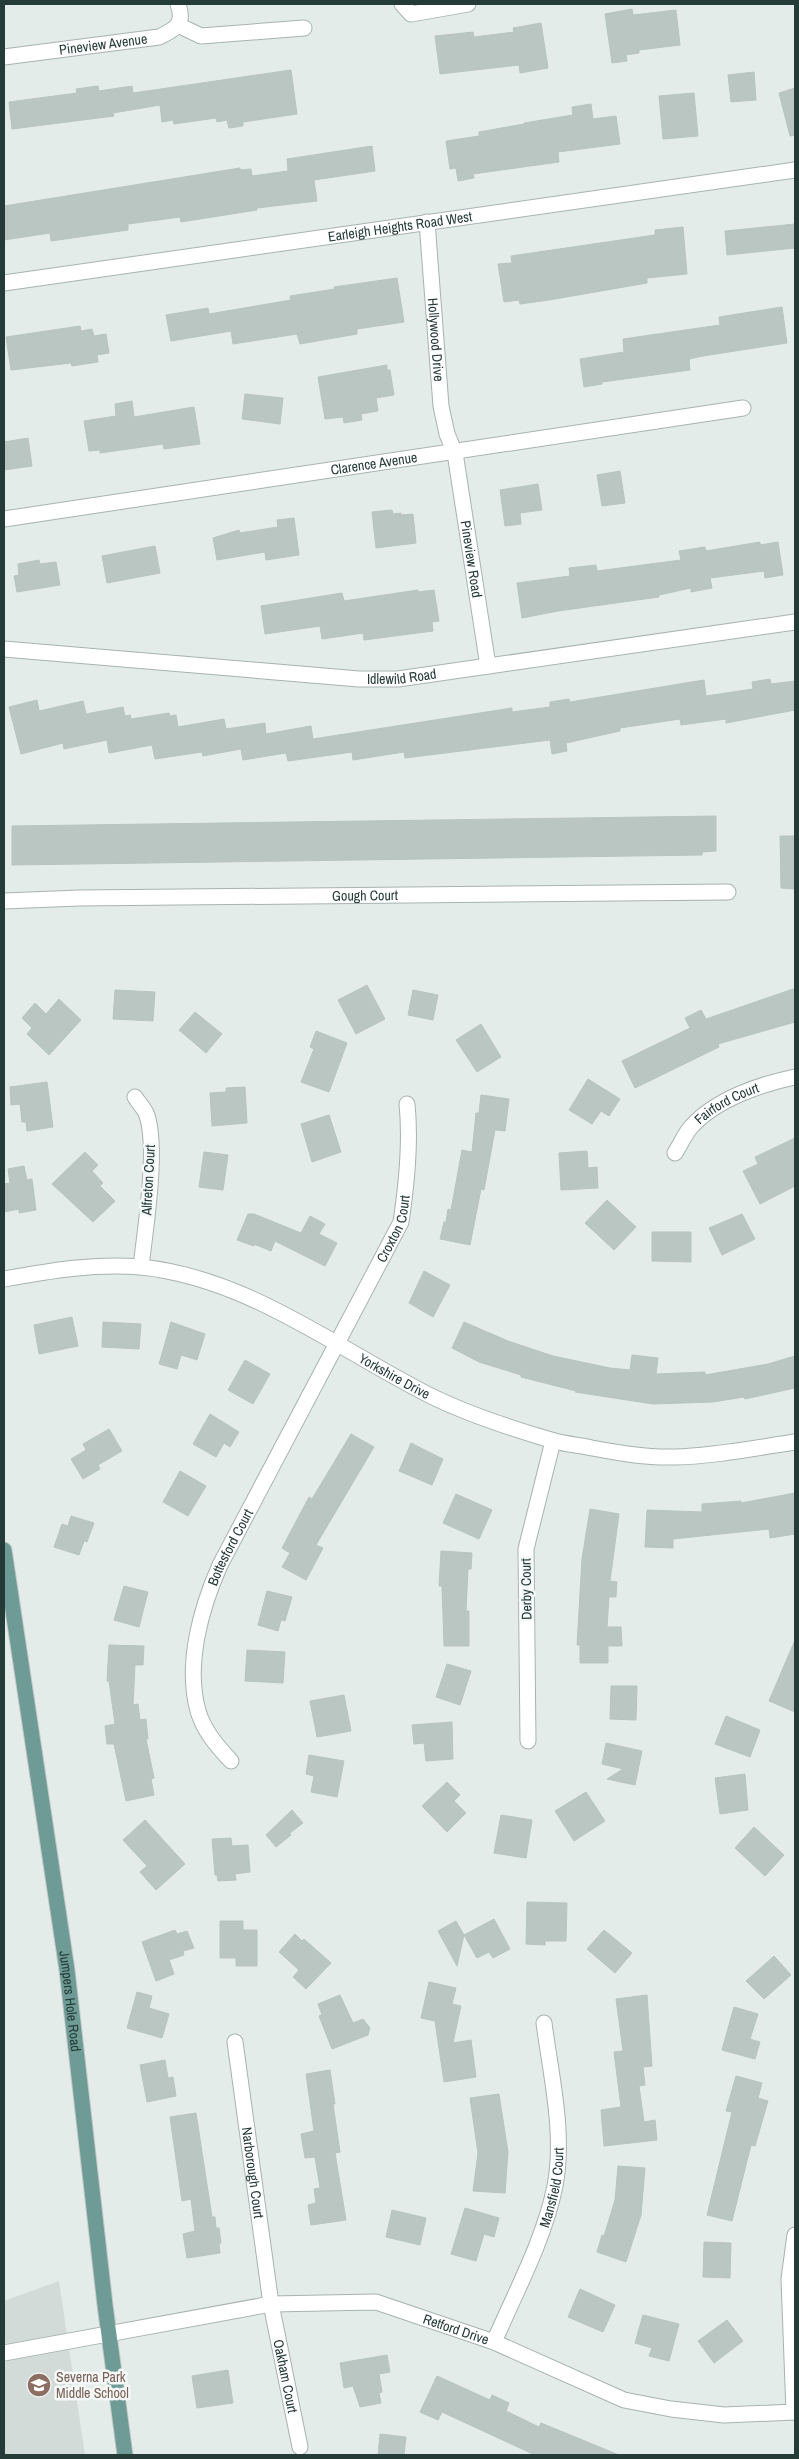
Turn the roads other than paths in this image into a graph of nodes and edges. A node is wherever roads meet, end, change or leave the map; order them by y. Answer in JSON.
{"nodes":[{"id":1,"x":178,"y":4,"type":"edge"},
{"id":2,"x":468,"y":4,"type":"edge"},
{"id":3,"x":406,"y":9,"type":"edge"},
{"id":4,"x":178,"y":25,"type":"junction"},
{"id":5,"x":304,"y":28,"type":"dead end"},
{"id":6,"x":4,"y":57,"type":"edge"},
{"id":7,"x":795,"y":170,"type":"edge"},
{"id":8,"x":427,"y":222,"type":"junction"},
{"id":9,"x":4,"y":283,"type":"edge"},
{"id":10,"x":743,"y":408,"type":"dead end"},
{"id":11,"x":455,"y":453,"type":"junction"},
{"id":12,"x":4,"y":519,"type":"edge"},
{"id":13,"x":795,"y":622,"type":"edge"},
{"id":14,"x":4,"y":649,"type":"edge"},
{"id":15,"x":488,"y":666,"type":"junction"},
{"id":16,"x":728,"y":892,"type":"dead end"},
{"id":17,"x":4,"y":901,"type":"edge"},
{"id":18,"x":795,"y":1077,"type":"edge"},
{"id":19,"x":135,"y":1097,"type":"dead end"},
{"id":20,"x":407,"y":1104,"type":"dead end"},
{"id":21,"x":675,"y":1153,"type":"dead end"},
{"id":22,"x":141,"y":1267,"type":"junction"},
{"id":23,"x":4,"y":1279,"type":"edge"},
{"id":24,"x":338,"y":1344,"type":"junction"},
{"id":25,"x":553,"y":1441,"type":"junction"},
{"id":26,"x":795,"y":1442,"type":"edge"},
{"id":27,"x":4,"y":1550,"type":"edge"},
{"id":28,"x":528,"y":1741,"type":"dead end"},
{"id":29,"x":231,"y":1762,"type":"dead end"},
{"id":30,"x":544,"y":2023,"type":"dead end"},
{"id":31,"x":235,"y":2042,"type":"dead end"},
{"id":32,"x":795,"y":2235,"type":"edge"},
{"id":33,"x":271,"y":2304,"type":"junction"},
{"id":34,"x":109,"y":2334,"type":"junction"},
{"id":35,"x":494,"y":2342,"type":"junction"},
{"id":36,"x":4,"y":2353,"type":"edge"},
{"id":37,"x":795,"y":2412,"type":"edge"},
{"id":38,"x":300,"y":2448,"type":"dead end"},
{"id":39,"x":125,"y":2455,"type":"edge"}],
"edges":[{"from":1,"to":4,"type":"street"},
{"from":2,"to":3,"type":"street"},
{"from":4,"to":5,"type":"street"},
{"from":4,"to":6,"type":"street","name":"Pineview Avenue"},
{"from":7,"to":8,"type":"street","name":"Earleigh Heights Road West"},
{"from":8,"to":9,"type":"street","name":"Earleigh Heights Road West"},
{"from":8,"to":11,"type":"street","name":"Hollywood Drive"},
{"from":10,"to":11,"type":"street","name":"Clarence Avenue"},
{"from":11,"to":12,"type":"street","name":"Clarence Avenue"},
{"from":11,"to":15,"type":"street","name":"Pineview Road"},
{"from":13,"to":15,"type":"street","name":"Idlewild Road"},
{"from":14,"to":15,"type":"street","name":"Idlewild Road"},
{"from":16,"to":17,"type":"street","name":"Gough Court"},
{"from":18,"to":21,"type":"street","name":"Fairford Court"},
{"from":19,"to":22,"type":"street","name":"Alfreton Court"},
{"from":20,"to":24,"type":"street","name":"Croxton Court"},
{"from":22,"to":23,"type":"street","name":"Yorkshire Drive"},
{"from":22,"to":24,"type":"street","name":"Yorkshire Drive"},
{"from":24,"to":25,"type":"street","name":"Yorkshire Drive"},
{"from":24,"to":29,"type":"street","name":"Bottesford Court"},
{"from":25,"to":26,"type":"street","name":"Yorkshire Drive"},
{"from":25,"to":28,"type":"street","name":"Derby Court"},
{"from":27,"to":34,"type":"main road","name":"Jumpers Hole Road"},
{"from":30,"to":35,"type":"street","name":"Mansfield Court"},
{"from":31,"to":33,"type":"street","name":"Narborough Court"},
{"from":32,"to":37,"type":"street"},
{"from":33,"to":34,"type":"street","name":"Retford Drive"},
{"from":33,"to":35,"type":"street","name":"Retford Drive"},
{"from":33,"to":38,"type":"street","name":"Oakham Court"},
{"from":34,"to":36,"type":"street","name":"Retford Drive"},
{"from":34,"to":39,"type":"main road","name":"Jumpers Hole Road"},
{"from":35,"to":37,"type":"street","name":"Retford Drive"}]}
